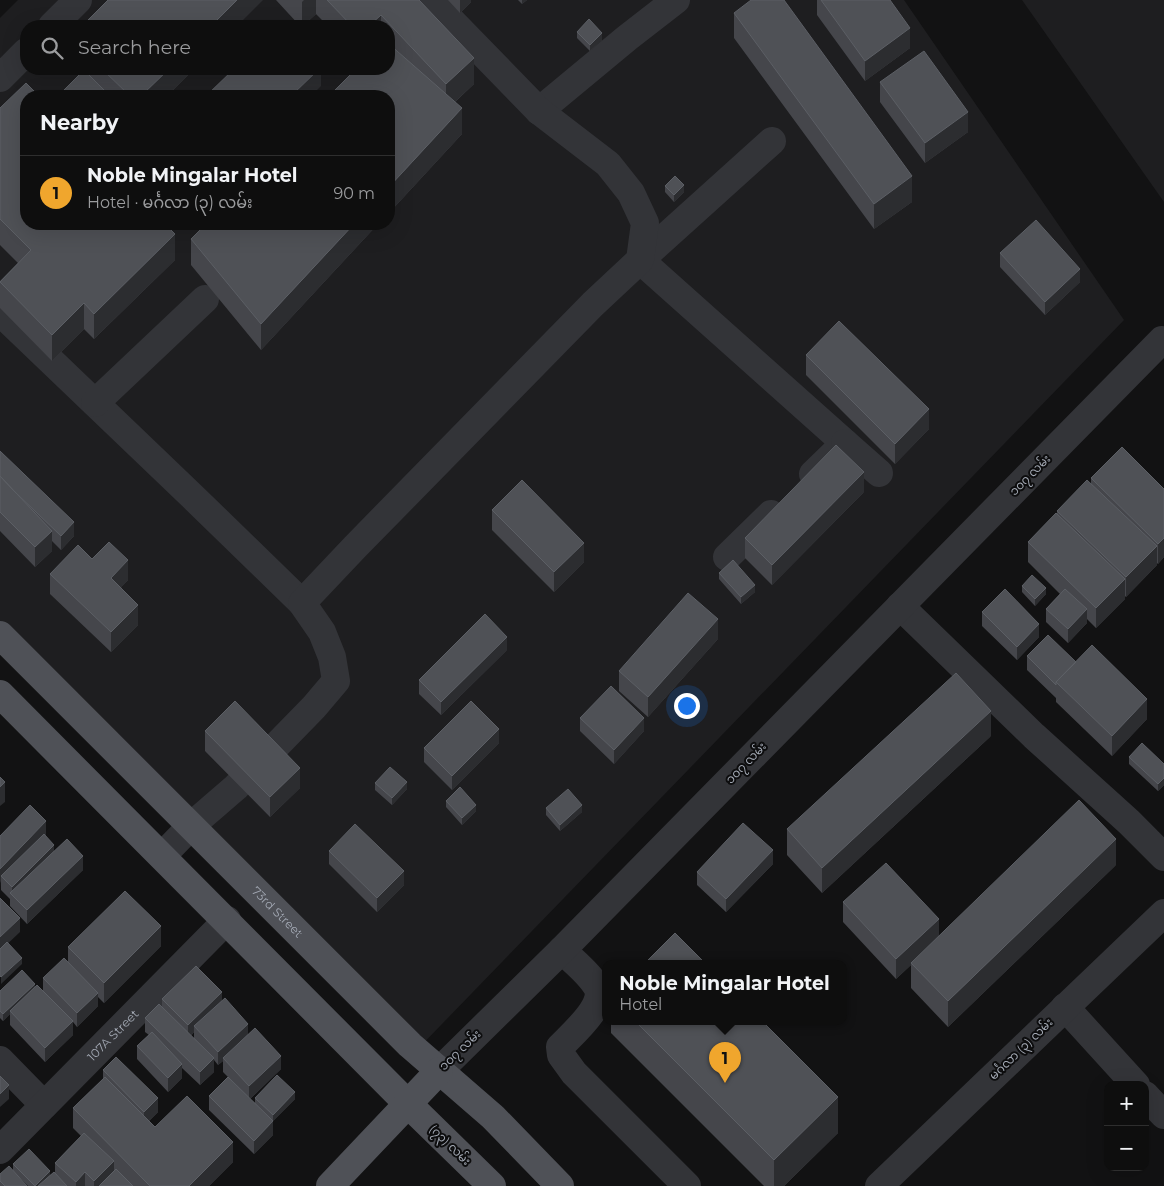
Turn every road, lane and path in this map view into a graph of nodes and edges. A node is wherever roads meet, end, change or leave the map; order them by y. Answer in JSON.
{"nodes":[{"id":1,"x":78,"y":0,"type":"edge"},
{"id":2,"x":431,"y":0,"type":"edge"},
{"id":3,"x":676,"y":0,"type":"edge"},
{"id":4,"x":58,"y":20,"type":"edge"},
{"id":5,"x":20,"y":58,"type":"edge"},
{"id":6,"x":0,"y":78,"type":"edge"},
{"id":7,"x":539,"y":111,"type":"junction"},
{"id":8,"x":772,"y":141,"type":"dead end"},
{"id":9,"x":640,"y":260,"type":"junction"},
{"id":10,"x":205,"y":299,"type":"dead end"},
{"id":11,"x":0,"y":312,"type":"edge"},
{"id":12,"x":1163,"y":342,"type":"edge"},
{"id":13,"x":95,"y":403,"type":"junction"},
{"id":14,"x":845,"y":442,"type":"junction"},
{"id":15,"x":879,"y":473,"type":"dead end"},
{"id":16,"x":727,"y":557,"type":"dead end"},
{"id":17,"x":302,"y":603,"type":"junction"},
{"id":18,"x":900,"y":606,"type":"junction"},
{"id":19,"x":0,"y":635,"type":"edge"},
{"id":20,"x":0,"y":694,"type":"edge"},
{"id":21,"x":192,"y":825,"type":"junction"},
{"id":22,"x":162,"y":856,"type":"junction"},
{"id":23,"x":1164,"y":856,"type":"edge"},
{"id":24,"x":227,"y":920,"type":"junction"},
{"id":25,"x":1161,"y":921,"type":"edge"},
{"id":26,"x":562,"y":950,"type":"junction"},
{"id":27,"x":1065,"y":1008,"type":"junction"},
{"id":28,"x":0,"y":1060,"type":"edge"},
{"id":29,"x":439,"y":1071,"type":"junction"},
{"id":30,"x":1132,"y":1081,"type":"edge"},
{"id":31,"x":1149,"y":1099,"type":"edge"},
{"id":32,"x":408,"y":1104,"type":"junction"},
{"id":33,"x":44,"y":1105,"type":"junction"},
{"id":34,"x":1164,"y":1115,"type":"edge"},
{"id":35,"x":0,"y":1150,"type":"edge"},
{"id":36,"x":330,"y":1186,"type":"edge"},
{"id":37,"x":492,"y":1186,"type":"edge"},
{"id":38,"x":560,"y":1186,"type":"edge"},
{"id":39,"x":687,"y":1186,"type":"edge"},
{"id":40,"x":878,"y":1186,"type":"edge"}],
"edges":[{"from":1,"to":4,"type":"street"},
{"from":2,"to":7,"type":"street"},
{"from":3,"to":7,"type":"street"},
{"from":5,"to":6,"type":"street"},
{"from":7,"to":9,"type":"street"},
{"from":8,"to":9,"type":"street"},
{"from":9,"to":14,"type":"street"},
{"from":9,"to":17,"type":"street"},
{"from":10,"to":13,"type":"street"},
{"from":11,"to":13,"type":"street"},
{"from":12,"to":18,"type":"street","name":"၁၀၇ လမ်း"},
{"from":13,"to":17,"type":"street"},
{"from":14,"to":15,"type":"street"},
{"from":14,"to":16,"type":"street"},
{"from":17,"to":21,"type":"street"},
{"from":18,"to":23,"type":"street"},
{"from":18,"to":26,"type":"street","name":"၁၀၇ လမ်း"},
{"from":19,"to":21,"type":"main road","name":"73rd Street"},
{"from":20,"to":22,"type":"main road"},
{"from":21,"to":22,"type":"street"},
{"from":21,"to":29,"type":"main road","name":"73rd Street"},
{"from":22,"to":24,"type":"main road"},
{"from":24,"to":32,"type":"main road"},
{"from":24,"to":33,"type":"street","name":"107A Street"},
{"from":25,"to":27,"type":"street","name":"မင်္ဂလာ (၃) လမ်း"},
{"from":26,"to":29,"type":"street","name":"၁၀၇ လမ်း"},
{"from":26,"to":39,"type":"street"},
{"from":27,"to":30,"type":"street"},
{"from":27,"to":40,"type":"street","name":"မင်္ဂလာ (၃) လမ်း"},
{"from":28,"to":33,"type":"street"},
{"from":29,"to":32,"type":"main road","name":"၁၀၇ လမ်း"},
{"from":29,"to":38,"type":"main road","name":"73rd Street"},
{"from":31,"to":34,"type":"street"},
{"from":32,"to":36,"type":"main road","name":"၁၀၇ လမ်း"},
{"from":32,"to":37,"type":"main road","name":"(၇၃) လမ်း"},
{"from":33,"to":35,"type":"street","name":"107A Street"}]}
